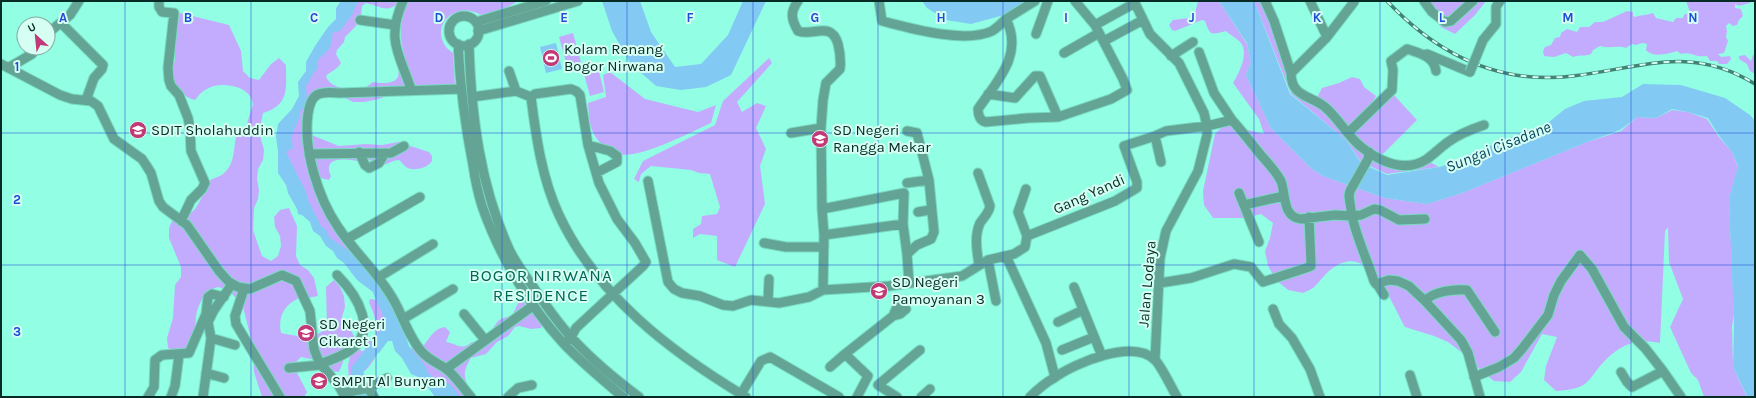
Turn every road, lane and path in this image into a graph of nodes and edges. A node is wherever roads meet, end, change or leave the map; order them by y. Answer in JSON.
{"nodes":[{"id":1,"x":79,"y":1,"type":"edge"},
{"id":2,"x":159,"y":1,"type":"edge"},
{"id":3,"x":403,"y":1,"type":"edge"},
{"id":4,"x":546,"y":1,"type":"edge"},
{"id":5,"x":578,"y":1,"type":"edge"},
{"id":6,"x":798,"y":1,"type":"edge"},
{"id":7,"x":879,"y":1,"type":"edge"},
{"id":8,"x":1035,"y":1,"type":"edge"},
{"id":9,"x":1048,"y":1,"type":"edge"},
{"id":10,"x":1076,"y":1,"type":"edge"},
{"id":11,"x":1265,"y":1,"type":"edge"},
{"id":12,"x":1310,"y":1,"type":"edge"},
{"id":13,"x":1424,"y":1,"type":"edge"},
{"id":14,"x":1473,"y":1,"type":"edge"},
{"id":15,"x":1500,"y":1,"type":"edge"},
{"id":16,"x":1134,"y":2,"type":"edge"},
{"id":17,"x":1354,"y":2,"type":"edge"},
{"id":18,"x":530,"y":3,"type":"edge"},
{"id":19,"x":1006,"y":19,"type":"junction"},
{"id":20,"x":360,"y":20,"type":"dead end"},
{"id":21,"x":1143,"y":20,"type":"junction"},
{"id":22,"x":61,"y":23,"type":"junction"},
{"id":23,"x":395,"y":26,"type":"junction"},
{"id":24,"x":56,"y":27,"type":"edge"},
{"id":25,"x":477,"y":27,"type":"junction"},
{"id":26,"x":1100,"y":33,"type":"junction"},
{"id":27,"x":1036,"y":34,"type":"dead end"},
{"id":28,"x":1327,"y":37,"type":"junction"},
{"id":29,"x":1193,"y":42,"type":"dead end"},
{"id":30,"x":458,"y":44,"type":"junction"},
{"id":31,"x":470,"y":44,"type":"junction"},
{"id":32,"x":1407,"y":49,"type":"junction"},
{"id":33,"x":1199,"y":52,"type":"dead end"},
{"id":34,"x":1064,"y":54,"type":"dead end"},
{"id":35,"x":28,"y":56,"type":"edge"},
{"id":36,"x":1171,"y":56,"type":"junction"},
{"id":37,"x":5,"y":66,"type":"edge"},
{"id":38,"x":509,"y":71,"type":"dead end"},
{"id":39,"x":1436,"y":71,"type":"dead end"},
{"id":40,"x":1290,"y":74,"type":"junction"},
{"id":41,"x":461,"y":89,"type":"junction"},
{"id":42,"x":411,"y":90,"type":"junction"},
{"id":43,"x":516,"y":91,"type":"junction"},
{"id":44,"x":988,"y":94,"type":"junction"},
{"id":45,"x":472,"y":97,"type":"junction"},
{"id":46,"x":531,"y":97,"type":"junction"},
{"id":47,"x":86,"y":100,"type":"junction"},
{"id":48,"x":1058,"y":117,"type":"junction"},
{"id":49,"x":1232,"y":120,"type":"junction"},
{"id":50,"x":1484,"y":125,"type":"dead end"},
{"id":51,"x":1207,"y":126,"type":"junction"},
{"id":52,"x":821,"y":128,"type":"junction"},
{"id":53,"x":907,"y":131,"type":"dead end"},
{"id":54,"x":791,"y":133,"type":"dead end"},
{"id":55,"x":1348,"y":133,"type":"junction"},
{"id":56,"x":1155,"y":136,"type":"junction"},
{"id":57,"x":588,"y":145,"type":"junction"},
{"id":58,"x":404,"y":146,"type":"dead end"},
{"id":59,"x":359,"y":152,"type":"junction"},
{"id":60,"x":385,"y":153,"type":"junction"},
{"id":61,"x":309,"y":154,"type":"junction"},
{"id":62,"x":1368,"y":156,"type":"junction"},
{"id":63,"x":1161,"y":162,"type":"dead end"},
{"id":64,"x":596,"y":173,"type":"junction"},
{"id":65,"x":978,"y":173,"type":"dead end"},
{"id":66,"x":929,"y":180,"type":"junction"},
{"id":67,"x":648,"y":181,"type":"dead end"},
{"id":68,"x":907,"y":183,"type":"dead end"},
{"id":69,"x":1026,"y":188,"type":"dead end"},
{"id":70,"x":1239,"y":193,"type":"dead end"},
{"id":71,"x":1284,"y":196,"type":"junction"},
{"id":72,"x":420,"y":197,"type":"dead end"},
{"id":73,"x":492,"y":202,"type":"junction"},
{"id":74,"x":482,"y":205,"type":"junction"},
{"id":75,"x":1244,"y":205,"type":"junction"},
{"id":76,"x":822,"y":209,"type":"junction"},
{"id":77,"x":930,"y":210,"type":"junction"},
{"id":78,"x":918,"y":212,"type":"dead end"},
{"id":79,"x":1352,"y":216,"type":"junction"},
{"id":80,"x":1309,"y":217,"type":"junction"},
{"id":81,"x":1425,"y":219,"type":"dead end"},
{"id":82,"x":181,"y":221,"type":"junction"},
{"id":83,"x":903,"y":224,"type":"junction"},
{"id":84,"x":824,"y":235,"type":"junction"},
{"id":85,"x":1026,"y":236,"type":"junction"},
{"id":86,"x":347,"y":239,"type":"junction"},
{"id":87,"x":1259,"y":242,"type":"dead end"},
{"id":88,"x":764,"y":243,"type":"dead end"},
{"id":89,"x":433,"y":244,"type":"dead end"},
{"id":90,"x":824,"y":247,"type":"junction"},
{"id":91,"x":907,"y":254,"type":"junction"},
{"id":92,"x":1006,"y":256,"type":"junction"},
{"id":93,"x":988,"y":260,"type":"junction"},
{"id":94,"x":979,"y":265,"type":"junction"},
{"id":95,"x":337,"y":275,"type":"dead end"},
{"id":96,"x":379,"y":277,"type":"junction"},
{"id":97,"x":769,"y":279,"type":"dead end"},
{"id":98,"x":910,"y":282,"type":"junction"},
{"id":99,"x":1160,"y":283,"type":"junction"},
{"id":100,"x":232,"y":284,"type":"junction"},
{"id":101,"x":1376,"y":284,"type":"junction"},
{"id":102,"x":1074,"y":287,"type":"dead end"},
{"id":103,"x":244,"y":289,"type":"junction"},
{"id":104,"x":453,"y":289,"type":"dead end"},
{"id":105,"x":823,"y":290,"type":"junction"},
{"id":106,"x":612,"y":294,"type":"junction"},
{"id":107,"x":1384,"y":295,"type":"dead end"},
{"id":108,"x":224,"y":297,"type":"junction"},
{"id":109,"x":1425,"y":300,"type":"junction"},
{"id":110,"x":996,"y":301,"type":"dead end"},
{"id":111,"x":768,"y":302,"type":"junction"},
{"id":112,"x":534,"y":305,"type":"junction"},
{"id":113,"x":1273,"y":309,"type":"dead end"},
{"id":114,"x":1083,"y":310,"type":"junction"},
{"id":115,"x":464,"y":314,"type":"dead end"},
{"id":116,"x":893,"y":316,"type":"dead end"},
{"id":117,"x":403,"y":319,"type":"junction"},
{"id":118,"x":1058,"y":322,"type":"dead end"},
{"id":119,"x":1495,"y":332,"type":"dead end"},
{"id":120,"x":1094,"y":337,"type":"junction"},
{"id":121,"x":211,"y":338,"type":"junction"},
{"id":122,"x":485,"y":340,"type":"junction"},
{"id":123,"x":568,"y":341,"type":"junction"},
{"id":124,"x":236,"y":345,"type":"dead end"},
{"id":125,"x":920,"y":350,"type":"dead end"},
{"id":126,"x":1062,"y":350,"type":"dead end"},
{"id":127,"x":179,"y":354,"type":"junction"},
{"id":128,"x":845,"y":354,"type":"junction"},
{"id":129,"x":1102,"y":356,"type":"junction"},
{"id":130,"x":1155,"y":360,"type":"junction"},
{"id":131,"x":319,"y":364,"type":"junction"},
{"id":132,"x":830,"y":367,"type":"dead end"},
{"id":133,"x":289,"y":368,"type":"dead end"},
{"id":134,"x":446,"y":369,"type":"junction"},
{"id":135,"x":1663,"y":371,"type":"junction"},
{"id":136,"x":1621,"y":372,"type":"dead end"},
{"id":137,"x":206,"y":373,"type":"junction"},
{"id":138,"x":1410,"y":375,"type":"dead end"},
{"id":139,"x":868,"y":376,"type":"junction"},
{"id":140,"x":1055,"y":377,"type":"junction"},
{"id":141,"x":1474,"y":377,"type":"junction"},
{"id":142,"x":224,"y":378,"type":"dead end"},
{"id":143,"x":387,"y":378,"type":"dead end"},
{"id":144,"x":532,"y":385,"type":"dead end"},
{"id":145,"x":878,"y":385,"type":"junction"},
{"id":146,"x":367,"y":388,"type":"junction"},
{"id":147,"x":930,"y":389,"type":"dead end"},
{"id":148,"x":344,"y":395,"type":"edge"},
{"id":149,"x":743,"y":395,"type":"edge"},
{"id":150,"x":148,"y":397,"type":"edge"},
{"id":151,"x":171,"y":397,"type":"edge"},
{"id":152,"x":203,"y":397,"type":"edge"},
{"id":153,"x":280,"y":397,"type":"edge"},
{"id":154,"x":374,"y":397,"type":"edge"},
{"id":155,"x":472,"y":397,"type":"edge"},
{"id":156,"x":508,"y":397,"type":"edge"},
{"id":157,"x":623,"y":397,"type":"edge"},
{"id":158,"x":639,"y":397,"type":"edge"},
{"id":159,"x":839,"y":397,"type":"edge"},
{"id":160,"x":857,"y":397,"type":"edge"},
{"id":161,"x":896,"y":397,"type":"edge"},
{"id":162,"x":921,"y":397,"type":"edge"},
{"id":163,"x":1030,"y":397,"type":"edge"},
{"id":164,"x":1177,"y":397,"type":"edge"},
{"id":165,"x":1320,"y":397,"type":"edge"},
{"id":166,"x":1417,"y":397,"type":"edge"},
{"id":167,"x":1480,"y":397,"type":"edge"},
{"id":168,"x":1681,"y":397,"type":"edge"}],
"edges":[{"from":1,"to":22,"type":"street"},
{"from":2,"to":82,"type":"street"},
{"from":3,"to":23,"type":"street"},
{"from":4,"to":18,"type":"street"},
{"from":5,"to":25,"type":"street"},
{"from":6,"to":52,"type":"street"},
{"from":7,"to":19,"type":"street"},
{"from":8,"to":19,"type":"street"},
{"from":9,"to":27,"type":"street"},
{"from":10,"to":26,"type":"street"},
{"from":11,"to":40,"type":"street"},
{"from":12,"to":28,"type":"street"},
{"from":13,"to":14,"type":"street"},
{"from":15,"to":32,"type":"street","bridge":true},
{"from":16,"to":21,"type":"street","name":"Jalan Lodaya"},
{"from":16,"to":26,"type":"street"},
{"from":17,"to":28,"type":"street"},
{"from":18,"to":25,"type":"street"},
{"from":19,"to":44,"type":"street"},
{"from":20,"to":23,"type":"street"},
{"from":21,"to":26,"type":"street"},
{"from":21,"to":36,"type":"street","name":"Jalan Lodaya"},
{"from":22,"to":24,"type":"street"},
{"from":22,"to":47,"type":"street"},
{"from":23,"to":42,"type":"street"},
{"from":25,"to":30,"type":"street"},
{"from":25,"to":31,"type":"street"},
{"from":26,"to":34,"type":"street"},
{"from":26,"to":48,"type":"street"},
{"from":28,"to":40,"type":"street"},
{"from":29,"to":36,"type":"street"},
{"from":30,"to":31,"type":"street"},
{"from":30,"to":41,"type":"street"},
{"from":31,"to":45,"type":"street"},
{"from":32,"to":39,"type":"street"},
{"from":32,"to":55,"type":"street"},
{"from":33,"to":49,"type":"street"},
{"from":35,"to":37,"type":"street"},
{"from":36,"to":51,"type":"street","name":"Jalan Lodaya"},
{"from":37,"to":47,"type":"street"},
{"from":38,"to":43,"type":"street"},
{"from":40,"to":55,"type":"street"},
{"from":41,"to":42,"type":"street"},
{"from":41,"to":74,"type":"street"},
{"from":42,"to":61,"type":"street"},
{"from":43,"to":45,"type":"street"},
{"from":43,"to":46,"type":"street"},
{"from":44,"to":48,"type":"street"},
{"from":44,"to":48,"type":"street"},
{"from":45,"to":73,"type":"street"},
{"from":46,"to":57,"type":"street"},
{"from":46,"to":106,"type":"street"},
{"from":47,"to":82,"type":"street"},
{"from":49,"to":51,"type":"street"},
{"from":49,"to":71,"type":"street"},
{"from":50,"to":62,"type":"street"},
{"from":51,"to":56,"type":"street"},
{"from":51,"to":99,"type":"street","name":"Jalan Lodaya"},
{"from":52,"to":54,"type":"street"},
{"from":52,"to":76,"type":"street"},
{"from":53,"to":66,"type":"street"},
{"from":55,"to":62,"type":"street"},
{"from":56,"to":63,"type":"street"},
{"from":56,"to":85,"type":"street","name":"Gang Yandi"},
{"from":57,"to":64,"type":"street"},
{"from":57,"to":64,"type":"street"},
{"from":58,"to":60,"type":"street"},
{"from":59,"to":60,"type":"street"},
{"from":59,"to":60,"type":"street"},
{"from":59,"to":61,"type":"street"},
{"from":61,"to":86,"type":"street"},
{"from":62,"to":79,"type":"street"},
{"from":64,"to":106,"type":"street"},
{"from":65,"to":94,"type":"street"},
{"from":66,"to":68,"type":"street"},
{"from":66,"to":77,"type":"street"},
{"from":67,"to":111,"type":"street"},
{"from":69,"to":85,"type":"street"},
{"from":70,"to":75,"type":"street"},
{"from":71,"to":75,"type":"street"},
{"from":71,"to":80,"type":"street"},
{"from":72,"to":86,"type":"street"},
{"from":73,"to":74,"type":"street"},
{"from":73,"to":123,"type":"street"},
{"from":74,"to":112,"type":"street"},
{"from":75,"to":87,"type":"street"},
{"from":76,"to":83,"type":"street"},
{"from":76,"to":84,"type":"street"},
{"from":77,"to":78,"type":"street"},
{"from":77,"to":91,"type":"street"},
{"from":79,"to":80,"type":"street"},
{"from":79,"to":81,"type":"street"},
{"from":79,"to":101,"type":"street"},
{"from":80,"to":99,"type":"street"},
{"from":82,"to":100,"type":"street"},
{"from":83,"to":84,"type":"street"},
{"from":83,"to":91,"type":"street"},
{"from":84,"to":90,"type":"street"},
{"from":85,"to":92,"type":"street"},
{"from":86,"to":96,"type":"street"},
{"from":88,"to":90,"type":"street"},
{"from":89,"to":96,"type":"street"},
{"from":90,"to":105,"type":"street"},
{"from":91,"to":98,"type":"street"},
{"from":92,"to":93,"type":"street"},
{"from":92,"to":140,"type":"street"},
{"from":93,"to":94,"type":"street"},
{"from":93,"to":110,"type":"street"},
{"from":94,"to":98,"type":"street"},
{"from":95,"to":131,"type":"street"},
{"from":96,"to":117,"type":"street"},
{"from":97,"to":111,"type":"street"},
{"from":98,"to":105,"type":"street"},
{"from":99,"to":130,"type":"street","name":"Jalan Lodaya"},
{"from":100,"to":103,"type":"street"},
{"from":100,"to":108,"type":"street"},
{"from":101,"to":107,"type":"street"},
{"from":101,"to":109,"type":"street"},
{"from":102,"to":114,"type":"street"},
{"from":103,"to":131,"type":"street"},
{"from":103,"to":153,"type":"street"},
{"from":104,"to":117,"type":"street"},
{"from":105,"to":111,"type":"street"},
{"from":106,"to":123,"type":"street"},
{"from":106,"to":149,"type":"street"},
{"from":108,"to":121,"type":"street"},
{"from":108,"to":127,"type":"street"},
{"from":109,"to":119,"type":"street"},
{"from":109,"to":141,"type":"street"},
{"from":112,"to":122,"type":"street"},
{"from":112,"to":123,"type":"street"},
{"from":113,"to":165,"type":"street"},
{"from":114,"to":118,"type":"street"},
{"from":114,"to":120,"type":"street"},
{"from":115,"to":122,"type":"street"},
{"from":116,"to":128,"type":"street"},
{"from":117,"to":134,"type":"street"},
{"from":120,"to":126,"type":"street"},
{"from":120,"to":129,"type":"street"},
{"from":121,"to":124,"type":"street"},
{"from":121,"to":137,"type":"street"},
{"from":122,"to":134,"type":"street"},
{"from":123,"to":157,"type":"street"},
{"from":123,"to":158,"type":"street"},
{"from":125,"to":145,"type":"street"},
{"from":127,"to":150,"type":"street"},
{"from":127,"to":151,"type":"street"},
{"from":128,"to":132,"type":"street"},
{"from":128,"to":139,"type":"street"},
{"from":129,"to":130,"type":"street"},
{"from":129,"to":140,"type":"street"},
{"from":130,"to":164,"type":"street"},
{"from":131,"to":133,"type":"street"},
{"from":131,"to":148,"type":"street"},
{"from":134,"to":155,"type":"street"},
{"from":135,"to":136,"type":"street"},
{"from":135,"to":141,"type":"street"},
{"from":135,"to":168,"type":"street"},
{"from":137,"to":142,"type":"street"},
{"from":137,"to":152,"type":"street"},
{"from":138,"to":166,"type":"street"},
{"from":139,"to":145,"type":"street"},
{"from":139,"to":160,"type":"street"},
{"from":140,"to":163,"type":"street"},
{"from":141,"to":167,"type":"street"},
{"from":143,"to":146,"type":"street"},
{"from":144,"to":156,"type":"street"},
{"from":145,"to":161,"type":"street"},
{"from":146,"to":148,"type":"street"},
{"from":146,"to":154,"type":"street"},
{"from":147,"to":162,"type":"street"},
{"from":149,"to":159,"type":"street"}]}
